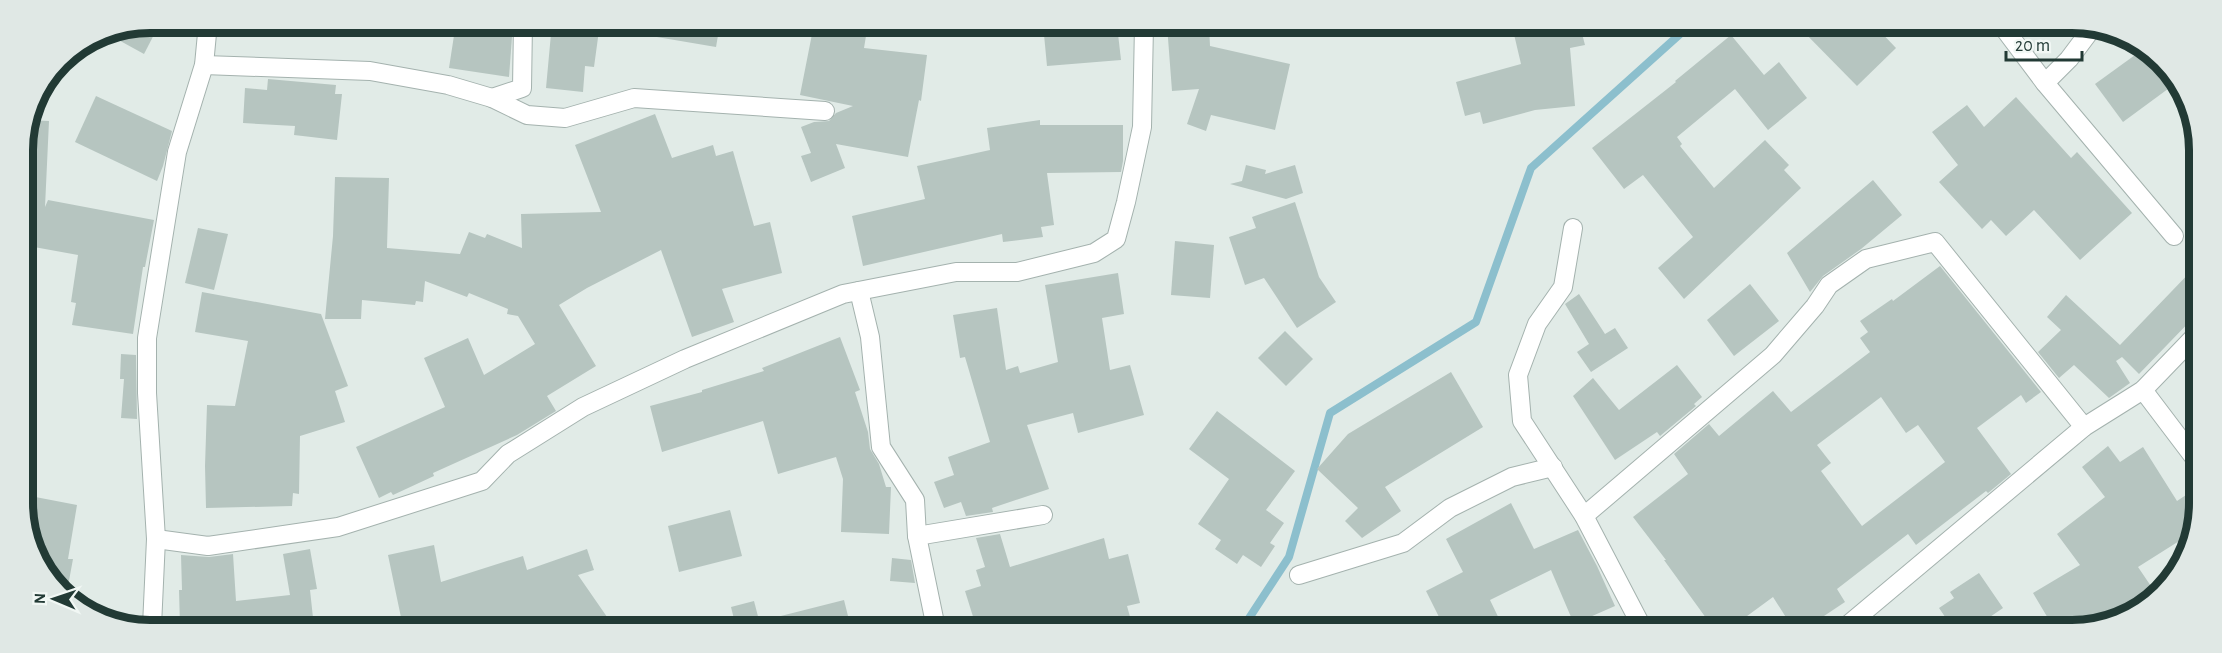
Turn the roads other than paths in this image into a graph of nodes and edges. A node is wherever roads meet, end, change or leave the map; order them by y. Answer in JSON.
{"nodes":[{"id":1,"x":207,"y":33,"type":"edge"},
{"id":2,"x":523,"y":33,"type":"edge"},
{"id":3,"x":1144,"y":33,"type":"edge"},
{"id":4,"x":2008,"y":33,"type":"edge"},
{"id":5,"x":2088,"y":34,"type":"edge"},
{"id":6,"x":204,"y":65,"type":"junction"},
{"id":7,"x":2045,"y":83,"type":"junction"},
{"id":8,"x":492,"y":98,"type":"junction"},
{"id":9,"x":825,"y":111,"type":"dead end"},
{"id":10,"x":1573,"y":228,"type":"dead end"},
{"id":11,"x":2174,"y":236,"type":"dead end"},
{"id":12,"x":859,"y":291,"type":"junction"},
{"id":13,"x":2189,"y":342,"type":"edge"},
{"id":14,"x":2143,"y":390,"type":"junction"},
{"id":15,"x":2084,"y":427,"type":"junction"},
{"id":16,"x":2189,"y":451,"type":"edge"},
{"id":17,"x":1553,"y":467,"type":"junction"},
{"id":18,"x":1043,"y":515,"type":"dead end"},
{"id":19,"x":1584,"y":516,"type":"junction"},
{"id":20,"x":917,"y":536,"type":"junction"},
{"id":21,"x":156,"y":540,"type":"junction"},
{"id":22,"x":1299,"y":575,"type":"dead end"},
{"id":23,"x":152,"y":620,"type":"edge"},
{"id":24,"x":934,"y":620,"type":"edge"},
{"id":25,"x":1638,"y":620,"type":"edge"},
{"id":26,"x":1854,"y":620,"type":"edge"}],
"edges":[{"from":1,"to":6,"type":"street"},
{"from":2,"to":8,"type":"street"},
{"from":3,"to":12,"type":"street"},
{"from":4,"to":7,"type":"street"},
{"from":5,"to":7,"type":"street"},
{"from":6,"to":8,"type":"street"},
{"from":6,"to":21,"type":"street"},
{"from":7,"to":11,"type":"street"},
{"from":8,"to":9,"type":"street"},
{"from":10,"to":17,"type":"street"},
{"from":12,"to":20,"type":"street"},
{"from":12,"to":21,"type":"street"},
{"from":13,"to":14,"type":"street"},
{"from":14,"to":15,"type":"street"},
{"from":14,"to":16,"type":"street"},
{"from":15,"to":19,"type":"street"},
{"from":15,"to":26,"type":"street"},
{"from":17,"to":19,"type":"street"},
{"from":17,"to":22,"type":"street"},
{"from":18,"to":20,"type":"street"},
{"from":19,"to":25,"type":"street"},
{"from":20,"to":24,"type":"street"},
{"from":21,"to":23,"type":"street"}]}
